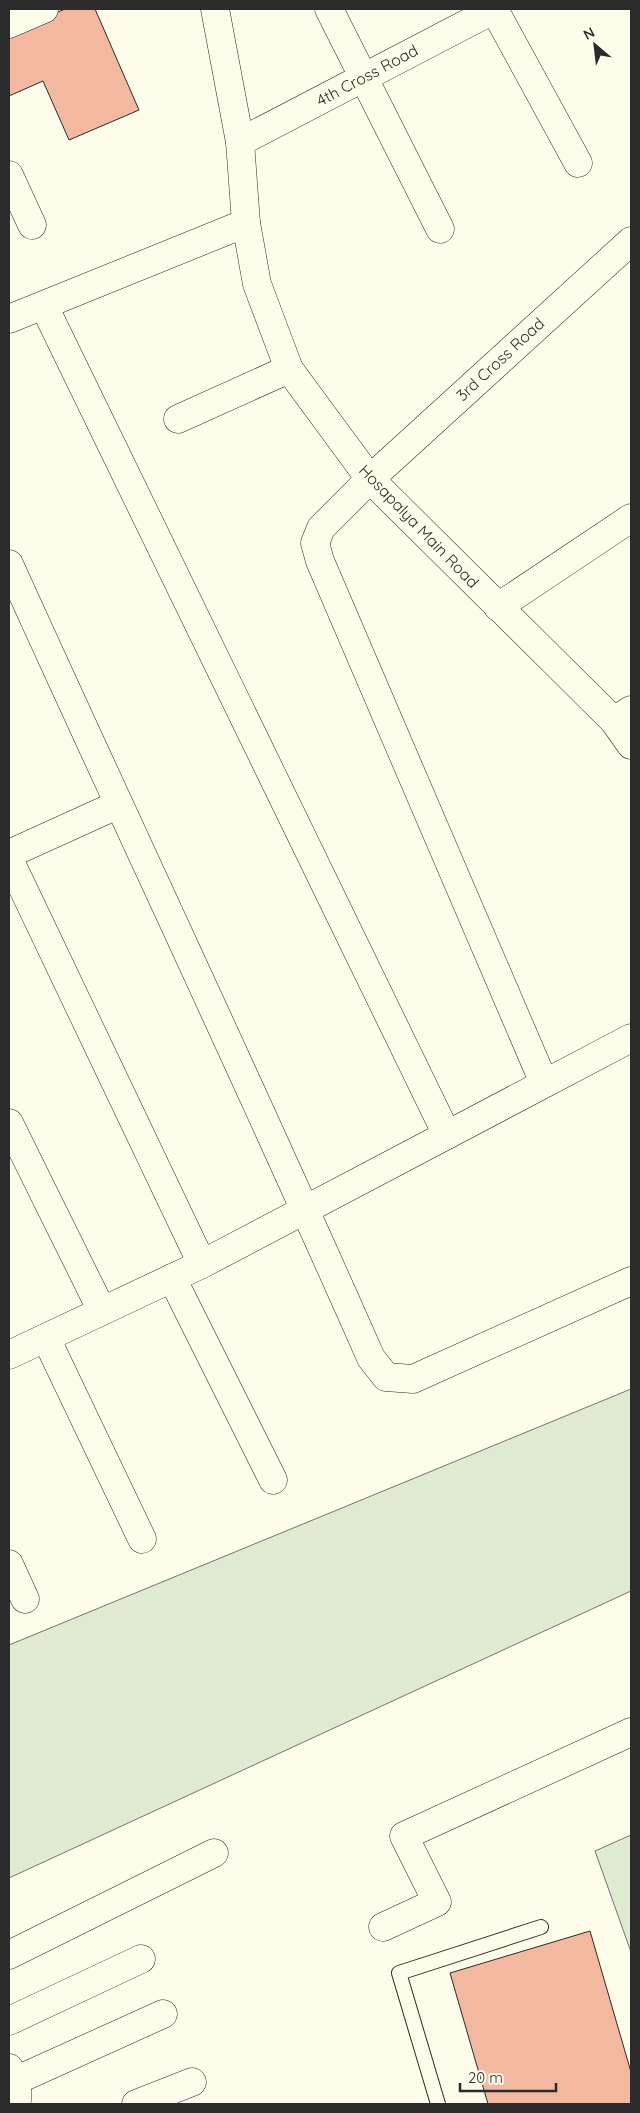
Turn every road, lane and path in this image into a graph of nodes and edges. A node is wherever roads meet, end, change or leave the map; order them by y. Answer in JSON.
{"nodes":[{"id":1,"x":44,"y":9,"type":"edge"},
{"id":2,"x":215,"y":9,"type":"edge"},
{"id":3,"x":328,"y":9,"type":"edge"},
{"id":4,"x":494,"y":9,"type":"edge"},
{"id":5,"x":9,"y":24,"type":"edge"},
{"id":6,"x":363,"y":77,"type":"junction"},
{"id":7,"x":240,"y":142,"type":"junction"},
{"id":8,"x":578,"y":163,"type":"dead end"},
{"id":9,"x":9,"y":175,"type":"edge"},
{"id":10,"x":246,"y":223,"type":"junction"},
{"id":11,"x":32,"y":225,"type":"dead end"},
{"id":12,"x":440,"y":230,"type":"dead end"},
{"id":13,"x":631,"y":240,"type":"edge"},
{"id":14,"x":44,"y":306,"type":"junction"},
{"id":15,"x":9,"y":319,"type":"edge"},
{"id":16,"x":289,"y":369,"type":"junction"},
{"id":17,"x":178,"y":420,"type":"dead end"},
{"id":18,"x":370,"y":479,"type":"junction"},
{"id":19,"x":631,"y":518,"type":"edge"},
{"id":20,"x":9,"y":564,"type":"edge"},
{"id":21,"x":498,"y":607,"type":"junction"},
{"id":22,"x":622,"y":716,"type":"edge"},
{"id":23,"x":631,"y":745,"type":"edge"},
{"id":24,"x":117,"y":805,"type":"junction"},
{"id":25,"x":9,"y":854,"type":"edge"},
{"id":26,"x":9,"y":859,"type":"edge"},
{"id":27,"x":631,"y":1038,"type":"edge"},
{"id":28,"x":544,"y":1083,"type":"junction"},
{"id":29,"x":9,"y":1123,"type":"edge"},
{"id":30,"x":447,"y":1135,"type":"junction"},
{"id":31,"x":306,"y":1210,"type":"junction"},
{"id":32,"x":202,"y":1264,"type":"junction"},
{"id":33,"x":172,"y":1278,"type":"junction"},
{"id":34,"x":631,"y":1281,"type":"edge"},
{"id":35,"x":102,"y":1311,"type":"junction"},
{"id":36,"x":46,"y":1338,"type":"junction"},
{"id":37,"x":9,"y":1355,"type":"edge"},
{"id":38,"x":273,"y":1480,"type":"dead end"},
{"id":39,"x":142,"y":1539,"type":"dead end"},
{"id":40,"x":9,"y":1564,"type":"edge"},
{"id":41,"x":25,"y":1599,"type":"dead end"},
{"id":42,"x":631,"y":1732,"type":"edge"},
{"id":43,"x":214,"y":1853,"type":"dead end"},
{"id":44,"x":383,"y":1927,"type":"dead end"},
{"id":45,"x":541,"y":1927,"type":"dead end"},
{"id":46,"x":9,"y":1955,"type":"edge"},
{"id":47,"x":141,"y":1959,"type":"dead end"},
{"id":48,"x":162,"y":2014,"type":"dead end"},
{"id":49,"x":9,"y":2021,"type":"edge"},
{"id":50,"x":192,"y":2082,"type":"dead end"},
{"id":51,"x":13,"y":2084,"type":"edge"},
{"id":52,"x":136,"y":2104,"type":"edge"},
{"id":53,"x":438,"y":2104,"type":"edge"}],
"edges":[{"from":1,"to":5,"type":"street"},
{"from":2,"to":7,"type":"street","name":"Hosapalya Main Road"},
{"from":3,"to":6,"type":"street"},
{"from":4,"to":6,"type":"street","name":"4th Cross Road"},
{"from":4,"to":8,"type":"street"},
{"from":6,"to":7,"type":"street","name":"4th Cross Road"},
{"from":6,"to":12,"type":"street"},
{"from":7,"to":10,"type":"street","name":"Hosapalya Main Road"},
{"from":9,"to":11,"type":"street"},
{"from":10,"to":14,"type":"street"},
{"from":10,"to":16,"type":"street","name":"Hosapalya Main Road"},
{"from":13,"to":18,"type":"street","name":"3rd Cross Road"},
{"from":14,"to":15,"type":"street"},
{"from":14,"to":30,"type":"street"},
{"from":16,"to":17,"type":"street"},
{"from":16,"to":18,"type":"street","name":"Hosapalya Main Road"},
{"from":18,"to":21,"type":"street","name":"Hosapalya Main Road"},
{"from":18,"to":28,"type":"street","name":"3rd Cross Road"},
{"from":19,"to":21,"type":"street"},
{"from":20,"to":24,"type":"street"},
{"from":21,"to":22,"type":"street","name":"Hosapalya Main Road"},
{"from":22,"to":23,"type":"street","name":"Hosapalya Main Road"},
{"from":24,"to":25,"type":"street"},
{"from":24,"to":31,"type":"street"},
{"from":26,"to":32,"type":"street"},
{"from":27,"to":28,"type":"street"},
{"from":28,"to":30,"type":"street"},
{"from":29,"to":35,"type":"street"},
{"from":30,"to":31,"type":"street"},
{"from":31,"to":32,"type":"street"},
{"from":31,"to":34,"type":"street"},
{"from":32,"to":33,"type":"street"},
{"from":33,"to":35,"type":"street"},
{"from":33,"to":38,"type":"street"},
{"from":35,"to":36,"type":"street"},
{"from":36,"to":37,"type":"street"},
{"from":36,"to":39,"type":"street"},
{"from":40,"to":41,"type":"street"},
{"from":42,"to":44,"type":"street"},
{"from":43,"to":46,"type":"street"},
{"from":45,"to":53,"type":"lane"},
{"from":47,"to":49,"type":"street"},
{"from":48,"to":51,"type":"street"},
{"from":50,"to":52,"type":"street"}]}
